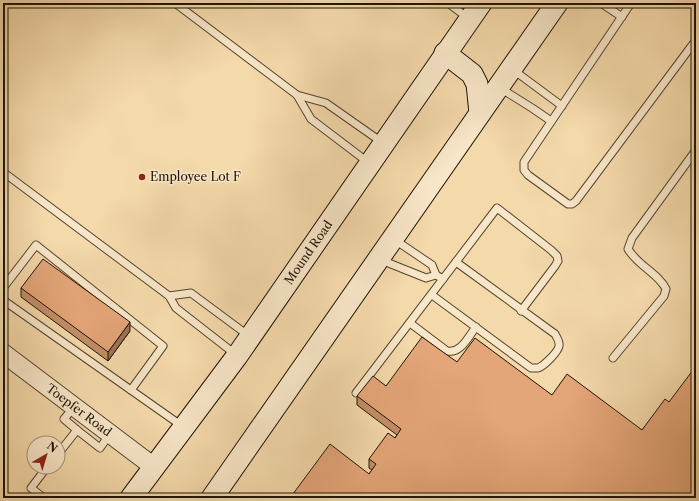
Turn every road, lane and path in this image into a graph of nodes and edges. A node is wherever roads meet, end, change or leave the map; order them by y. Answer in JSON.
{"nodes":[{"id":1,"x":175,"y":3,"type":"edge"},
{"id":2,"x":448,"y":3,"type":"edge"},
{"id":3,"x":557,"y":3,"type":"edge"},
{"id":4,"x":601,"y":3,"type":"edge"},
{"id":5,"x":631,"y":3,"type":"edge"},
{"id":6,"x":476,"y":11,"type":"edge"},
{"id":7,"x":622,"y":18,"type":"junction"},
{"id":8,"x":696,"y":40,"type":"edge"},
{"id":9,"x":445,"y":53,"type":"junction"},
{"id":10,"x":511,"y":69,"type":"junction"},
{"id":11,"x":498,"y":87,"type":"junction"},
{"id":12,"x":297,"y":95,"type":"junction"},
{"id":13,"x":562,"y":106,"type":"junction"},
{"id":14,"x":480,"y":113,"type":"junction"},
{"id":15,"x":551,"y":121,"type":"junction"},
{"id":16,"x":384,"y":143,"type":"junction"},
{"id":17,"x":696,"y":150,"type":"edge"},
{"id":18,"x":369,"y":163,"type":"junction"},
{"id":19,"x":3,"y":172,"type":"edge"},
{"id":20,"x":393,"y":238,"type":"junction"},
{"id":21,"x":378,"y":259,"type":"junction"},
{"id":22,"x":456,"y":262,"type":"junction"},
{"id":23,"x":436,"y":275,"type":"junction"},
{"id":24,"x":443,"y":279,"type":"junction"},
{"id":25,"x":3,"y":288,"type":"edge"},
{"id":26,"x":432,"y":295,"type":"junction"},
{"id":27,"x":169,"y":296,"type":"junction"},
{"id":28,"x":3,"y":300,"type":"edge"},
{"id":29,"x":521,"y":310,"type":"junction"},
{"id":30,"x":410,"y":323,"type":"junction"},
{"id":31,"x":476,"y":328,"type":"junction"},
{"id":32,"x":250,"y":337,"type":"junction"},
{"id":33,"x":3,"y":353,"type":"edge"},
{"id":34,"x":237,"y":356,"type":"junction"},
{"id":35,"x":613,"y":358,"type":"dead end"},
{"id":36,"x":131,"y":390,"type":"junction"},
{"id":37,"x":356,"y":393,"type":"dead end"},
{"id":38,"x":74,"y":407,"type":"junction"},
{"id":39,"x":184,"y":427,"type":"junction"},
{"id":40,"x":77,"y":430,"type":"junction"},
{"id":41,"x":110,"y":434,"type":"junction"},
{"id":42,"x":66,"y":444,"type":"edge"},
{"id":43,"x":154,"y":467,"type":"junction"},
{"id":44,"x":41,"y":475,"type":"edge"},
{"id":45,"x":44,"y":498,"type":"edge"},
{"id":46,"x":131,"y":498,"type":"edge"},
{"id":47,"x":212,"y":498,"type":"edge"}],
"edges":[{"from":1,"to":12,"type":"lane"},
{"from":2,"to":6,"type":"lane"},
{"from":3,"to":10,"type":"main road"},
{"from":4,"to":7,"type":"lane"},
{"from":5,"to":7,"type":"lane"},
{"from":6,"to":9,"type":"main road","name":"Mound Road"},
{"from":7,"to":13,"type":"lane"},
{"from":8,"to":15,"type":"lane"},
{"from":9,"to":14,"type":"main road"},
{"from":9,"to":16,"type":"main road","name":"Mound Road"},
{"from":10,"to":11,"type":"main road"},
{"from":10,"to":13,"type":"lane"},
{"from":11,"to":14,"type":"main road"},
{"from":11,"to":15,"type":"lane"},
{"from":12,"to":16,"type":"lane"},
{"from":12,"to":18,"type":"lane"},
{"from":13,"to":15,"type":"lane"},
{"from":14,"to":20,"type":"main road"},
{"from":16,"to":18,"type":"main road","name":"Mound Road"},
{"from":17,"to":35,"type":"lane"},
{"from":18,"to":32,"type":"main road","name":"Mound Road"},
{"from":19,"to":27,"type":"lane"},
{"from":20,"to":21,"type":"main road"},
{"from":20,"to":23,"type":"lane"},
{"from":21,"to":23,"type":"lane"},
{"from":21,"to":47,"type":"main road"},
{"from":22,"to":24,"type":"lane"},
{"from":22,"to":29,"type":"lane"},
{"from":22,"to":29,"type":"lane"},
{"from":23,"to":24,"type":"lane"},
{"from":24,"to":26,"type":"lane"},
{"from":25,"to":36,"type":"lane"},
{"from":26,"to":30,"type":"lane"},
{"from":26,"to":31,"type":"lane"},
{"from":27,"to":32,"type":"lane"},
{"from":27,"to":34,"type":"lane"},
{"from":28,"to":36,"type":"lane"},
{"from":29,"to":31,"type":"lane"},
{"from":30,"to":31,"type":"lane"},
{"from":30,"to":37,"type":"lane"},
{"from":32,"to":34,"type":"main road","name":"Mound Road"},
{"from":33,"to":38,"type":"street","name":"Toepfer Road"},
{"from":34,"to":39,"type":"main road","name":"Mound Road"},
{"from":36,"to":39,"type":"lane"},
{"from":38,"to":40,"type":"lane"},
{"from":38,"to":41,"type":"street","name":"Toepfer Road"},
{"from":39,"to":43,"type":"main road","name":"Mound Road"},
{"from":40,"to":41,"type":"lane"},
{"from":40,"to":42,"type":"lane"},
{"from":41,"to":43,"type":"street","name":"Toepfer Road"},
{"from":43,"to":46,"type":"main road","name":"Mound Road"},
{"from":44,"to":45,"type":"lane"}]}
